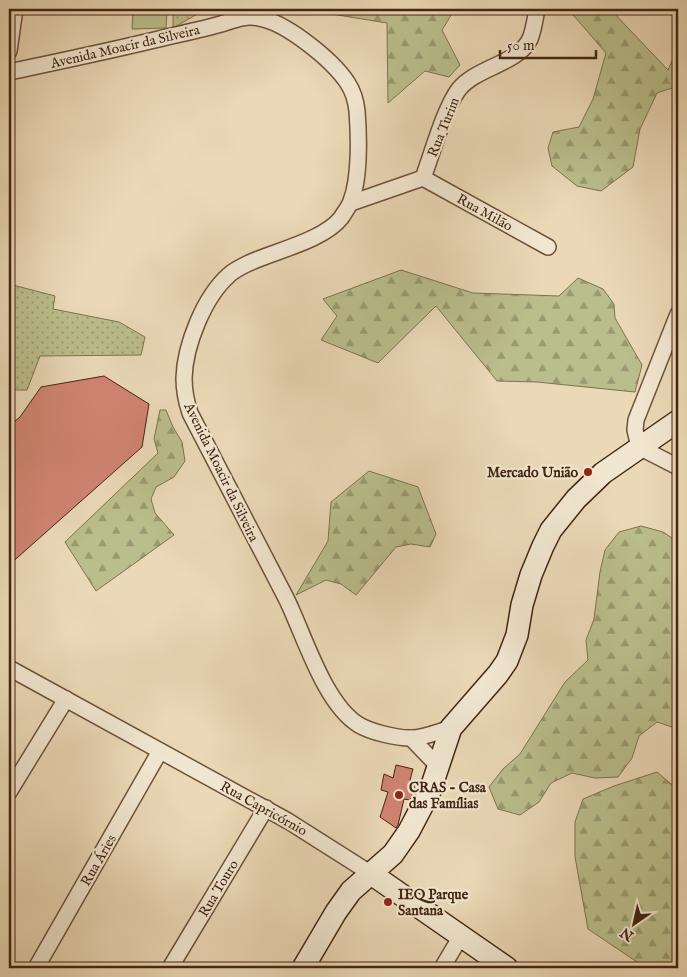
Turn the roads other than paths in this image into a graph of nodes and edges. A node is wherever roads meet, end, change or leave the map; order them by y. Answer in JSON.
{"nodes":[{"id":1,"x":16,"y":9,"type":"edge"},
{"id":2,"x":537,"y":9,"type":"edge"},
{"id":3,"x":241,"y":13,"type":"edge"},
{"id":4,"x":9,"y":51,"type":"edge"},
{"id":5,"x":9,"y":72,"type":"edge"},
{"id":6,"x":423,"y":178,"type":"junction"},
{"id":7,"x":351,"y":203,"type":"junction"},
{"id":8,"x":548,"y":247,"type":"dead end"},
{"id":9,"x":678,"y":314,"type":"edge"},
{"id":10,"x":678,"y":421,"type":"edge"},
{"id":11,"x":639,"y":447,"type":"junction"},
{"id":12,"x":678,"y":467,"type":"edge"},
{"id":13,"x":9,"y":668,"type":"edge"},
{"id":14,"x":66,"y":699,"type":"junction"},
{"id":15,"x":451,"y":728,"type":"junction"},
{"id":16,"x":411,"y":738,"type":"junction"},
{"id":17,"x":160,"y":751,"type":"junction"},
{"id":18,"x":439,"y":767,"type":"junction"},
{"id":19,"x":9,"y":792,"type":"edge"},
{"id":20,"x":266,"y":808,"type":"junction"},
{"id":21,"x":370,"y":873,"type":"junction"},
{"id":22,"x":461,"y":936,"type":"junction"},
{"id":23,"x":36,"y":968,"type":"edge"},
{"id":24,"x":170,"y":968,"type":"edge"},
{"id":25,"x":303,"y":968,"type":"edge"},
{"id":26,"x":442,"y":968,"type":"edge"},
{"id":27,"x":507,"y":968,"type":"edge"}],
"edges":[{"from":1,"to":4,"type":"street"},
{"from":2,"to":6,"type":"street","name":"Rua Turim"},
{"from":3,"to":5,"type":"street","name":"Avenida Moacir da Silveira"},
{"from":3,"to":7,"type":"street","name":"Avenida Moacir da Silveira"},
{"from":6,"to":7,"type":"street"},
{"from":6,"to":8,"type":"street","name":"Rua Milão"},
{"from":7,"to":16,"type":"street","name":"Avenida Moacir da Silveira"},
{"from":9,"to":11,"type":"street"},
{"from":10,"to":11,"type":"street"},
{"from":11,"to":12,"type":"street"},
{"from":11,"to":15,"type":"street"},
{"from":13,"to":14,"type":"street","name":"Rua Capricórnio"},
{"from":14,"to":17,"type":"street","name":"Rua Capricórnio"},
{"from":14,"to":19,"type":"street"},
{"from":15,"to":16,"type":"street","name":"Avenida Moacir da Silveira"},
{"from":15,"to":18,"type":"street"},
{"from":16,"to":18,"type":"street"},
{"from":17,"to":20,"type":"street","name":"Rua Capricórnio"},
{"from":17,"to":23,"type":"street","name":"Rua Áries"},
{"from":18,"to":21,"type":"street"},
{"from":20,"to":21,"type":"street","name":"Rua Capricórnio"},
{"from":20,"to":24,"type":"street","name":"Rua Touro"},
{"from":21,"to":22,"type":"street","name":"Rua Capricórnio"},
{"from":21,"to":25,"type":"street"},
{"from":22,"to":26,"type":"street"},
{"from":22,"to":27,"type":"street","name":"Rua Capricórnio"}]}
